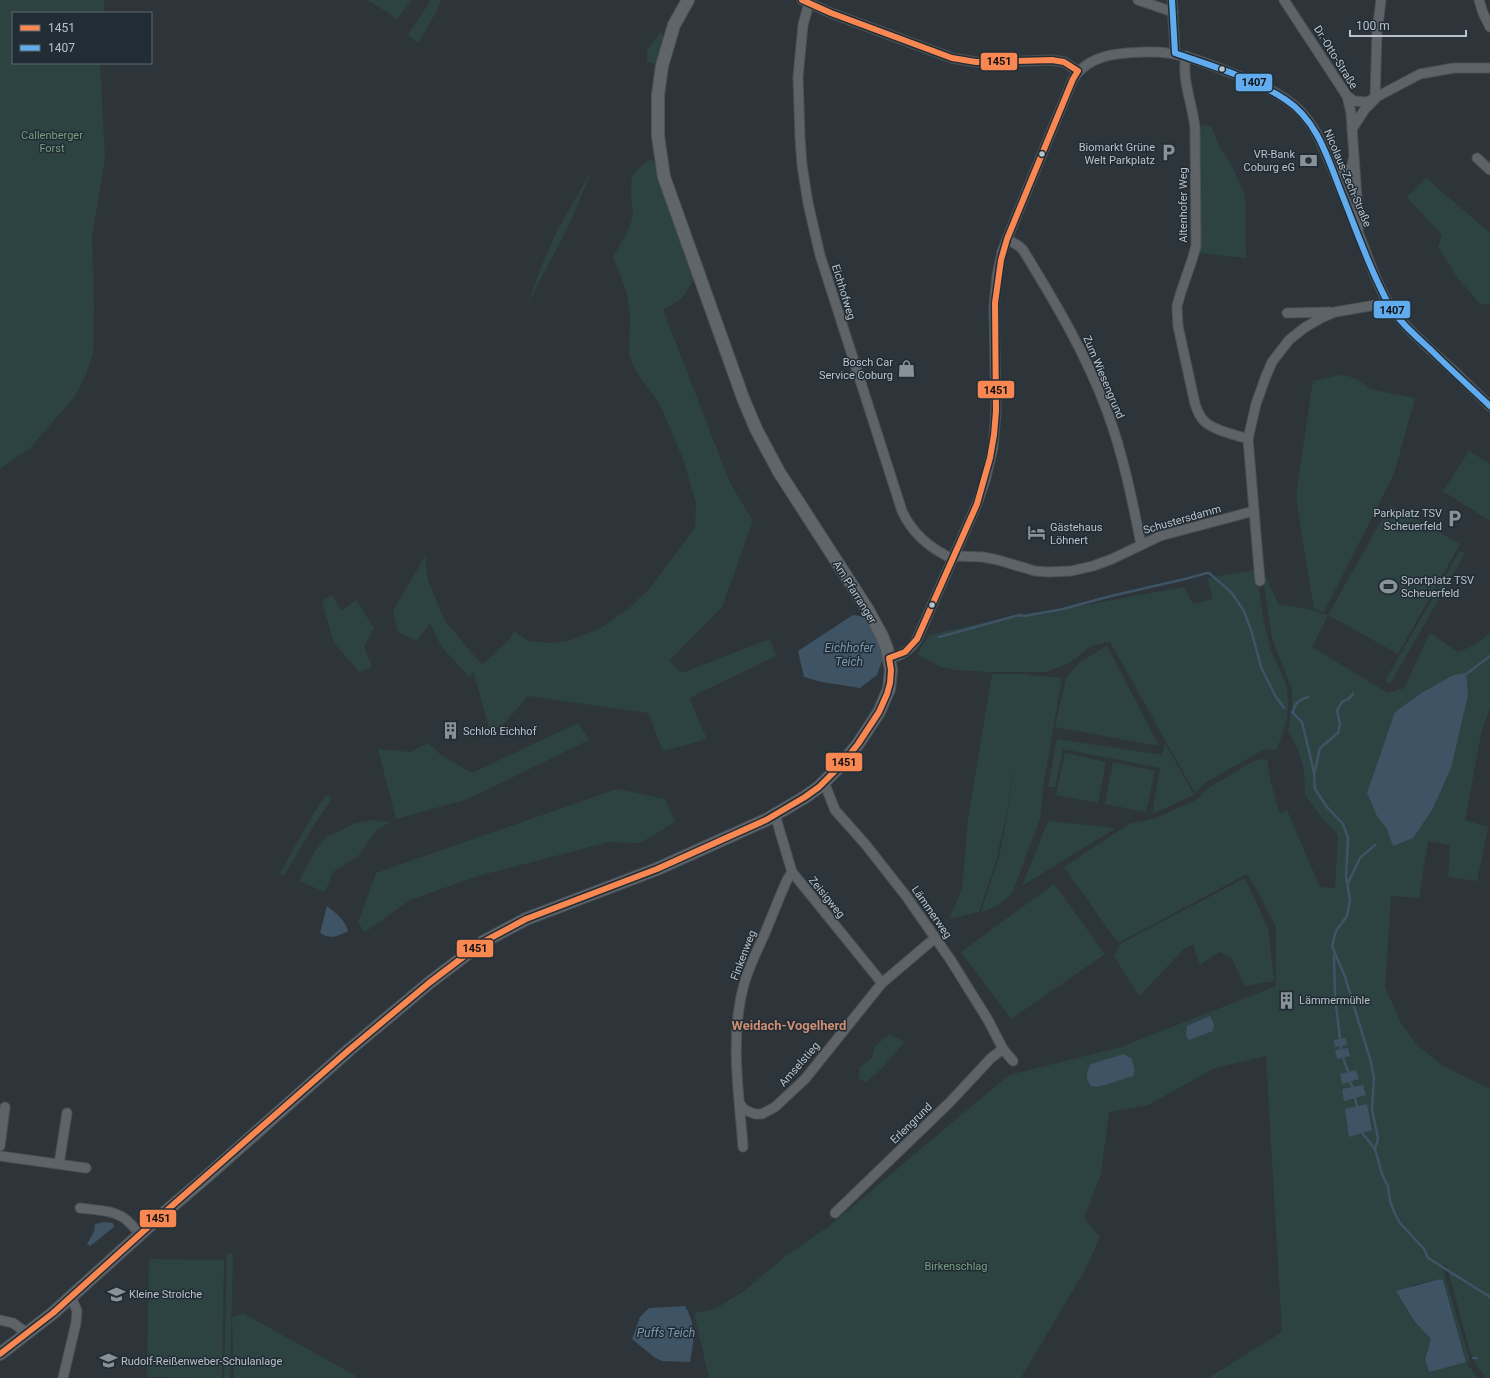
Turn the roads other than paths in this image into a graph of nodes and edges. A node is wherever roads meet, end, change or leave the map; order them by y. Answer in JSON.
{"nodes":[{"id":1,"x":688,"y":0,"type":"edge"},
{"id":2,"x":1138,"y":0,"type":"edge"},
{"id":3,"x":1172,"y":0,"type":"edge"},
{"id":4,"x":1284,"y":0,"type":"edge"},
{"id":5,"x":1381,"y":0,"type":"edge"},
{"id":6,"x":1480,"y":0,"type":"edge"},
{"id":7,"x":805,"y":2,"type":"edge"},
{"id":8,"x":1173,"y":12,"type":"junction"},
{"id":9,"x":1490,"y":27,"type":"edge"},
{"id":10,"x":1175,"y":53,"type":"junction"},
{"id":11,"x":1186,"y":56,"type":"junction"},
{"id":12,"x":1490,"y":68,"type":"edge"},
{"id":13,"x":1078,"y":71,"type":"junction"},
{"id":14,"x":1347,"y":96,"type":"junction"},
{"id":15,"x":1375,"y":98,"type":"junction"},
{"id":16,"x":1352,"y":130,"type":"junction"},
{"id":17,"x":1353,"y":156,"type":"junction"},
{"id":18,"x":1477,"y":158,"type":"dead end"},
{"id":19,"x":1490,"y":170,"type":"edge"},
{"id":20,"x":1334,"y":173,"type":"junction"},
{"id":21,"x":1359,"y":235,"type":"junction"},
{"id":22,"x":1007,"y":239,"type":"junction"},
{"id":23,"x":1388,"y":303,"type":"junction"},
{"id":24,"x":1335,"y":312,"type":"junction"},
{"id":25,"x":1287,"y":313,"type":"dead end"},
{"id":26,"x":1490,"y":406,"type":"edge"},
{"id":27,"x":1248,"y":439,"type":"junction"},
{"id":28,"x":1254,"y":511,"type":"junction"},
{"id":29,"x":1141,"y":544,"type":"junction"},
{"id":30,"x":953,"y":558,"type":"junction"},
{"id":31,"x":1260,"y":581,"type":"dead end"},
{"id":32,"x":889,"y":658,"type":"junction"},
{"id":33,"x":824,"y":782,"type":"junction"},
{"id":34,"x":775,"y":815,"type":"junction"},
{"id":35,"x":792,"y":872,"type":"junction"},
{"id":36,"x":935,"y":938,"type":"junction"},
{"id":37,"x":882,"y":983,"type":"junction"},
{"id":38,"x":1003,"y":1049,"type":"junction"},
{"id":39,"x":1013,"y":1061,"type":"dead end"},
{"id":40,"x":740,"y":1104,"type":"junction"},
{"id":41,"x":6,"y":1107,"type":"dead end"},
{"id":42,"x":67,"y":1113,"type":"dead end"},
{"id":43,"x":0,"y":1146,"type":"edge"},
{"id":44,"x":744,"y":1147,"type":"dead end"},
{"id":45,"x":0,"y":1156,"type":"edge"},
{"id":46,"x":59,"y":1164,"type":"junction"},
{"id":47,"x":86,"y":1168,"type":"dead end"},
{"id":48,"x":80,"y":1208,"type":"dead end"},
{"id":49,"x":835,"y":1213,"type":"dead end"},
{"id":50,"x":140,"y":1234,"type":"junction"},
{"id":51,"x":70,"y":1297,"type":"junction"},
{"id":52,"x":0,"y":1320,"type":"edge"},
{"id":53,"x":27,"y":1333,"type":"junction"},
{"id":54,"x":0,"y":1354,"type":"edge"},
{"id":55,"x":63,"y":1378,"type":"edge"}],
"edges":[{"from":1,"to":32,"type":"main road","name":"Am Pfarranger"},
{"from":2,"to":8,"type":"street"},
{"from":3,"to":8,"type":"street"},
{"from":4,"to":14,"type":"street","name":"Dr.-Otto-Straße"},
{"from":5,"to":15,"type":"street"},
{"from":6,"to":9,"type":"street"},
{"from":7,"to":13,"type":"street"},
{"from":7,"to":30,"type":"street","name":"Eichhofweg"},
{"from":8,"to":10,"type":"street"},
{"from":10,"to":11,"type":"street","name":"Nicolaus-Zech-Straße"},
{"from":10,"to":13,"type":"street","name":"Nicolaus-Zech-Straße"},
{"from":11,"to":20,"type":"street","name":"Nicolaus-Zech-Straße"},
{"from":11,"to":27,"type":"street","name":"Altenhofer Weg"},
{"from":12,"to":15,"type":"street"},
{"from":13,"to":22,"type":"street"},
{"from":14,"to":15,"type":"street"},
{"from":14,"to":16,"type":"street","name":"Dr.-Otto-Straße"},
{"from":15,"to":16,"type":"street"},
{"from":16,"to":17,"type":"street","name":"Dr.-Otto-Straße"},
{"from":17,"to":20,"type":"street"},
{"from":17,"to":21,"type":"street","name":"Dr.-Otto-Straße"},
{"from":18,"to":19,"type":"street"},
{"from":20,"to":21,"type":"street","name":"Nicolaus-Zech-Straße"},
{"from":21,"to":23,"type":"street","name":"Nicolaus-Zech-Straße"},
{"from":22,"to":29,"type":"street","name":"Zum Wiesengrund"},
{"from":22,"to":30,"type":"street"},
{"from":23,"to":24,"type":"street"},
{"from":23,"to":26,"type":"street","name":"Nicolaus-Zech-Straße"},
{"from":24,"to":25,"type":"street"},
{"from":24,"to":27,"type":"street"},
{"from":27,"to":28,"type":"street"},
{"from":28,"to":29,"type":"street","name":"Schustersdamm"},
{"from":28,"to":31,"type":"street"},
{"from":29,"to":30,"type":"street","name":"Schustersdamm"},
{"from":30,"to":32,"type":"street"},
{"from":32,"to":33,"type":"main road","name":"Am Pfarranger"},
{"from":33,"to":34,"type":"main road","name":"Am Pfarranger"},
{"from":33,"to":36,"type":"street","name":"Lämmerweg"},
{"from":34,"to":35,"type":"street","name":"Zeisigweg"},
{"from":34,"to":50,"type":"main road","name":"Am Pfarranger"},
{"from":35,"to":37,"type":"street","name":"Zeisigweg"},
{"from":35,"to":40,"type":"street","name":"Finkenweg"},
{"from":36,"to":37,"type":"street","name":"Amselstieg"},
{"from":36,"to":38,"type":"street","name":"Lämmerweg"},
{"from":37,"to":40,"type":"street","name":"Amselstieg"},
{"from":38,"to":39,"type":"street","name":"Lämmerweg"},
{"from":38,"to":49,"type":"street","name":"Erlengrund"},
{"from":40,"to":44,"type":"street","name":"Finkenweg"},
{"from":41,"to":43,"type":"street"},
{"from":42,"to":46,"type":"street"},
{"from":45,"to":46,"type":"street"},
{"from":46,"to":47,"type":"street"},
{"from":48,"to":50,"type":"street"},
{"from":50,"to":51,"type":"main road","name":"Am Pfarranger"},
{"from":51,"to":53,"type":"main road","name":"Am Pfarranger"},
{"from":51,"to":55,"type":"street"},
{"from":52,"to":53,"type":"street"},
{"from":53,"to":54,"type":"main road","name":"Am Pfarranger"}]}
